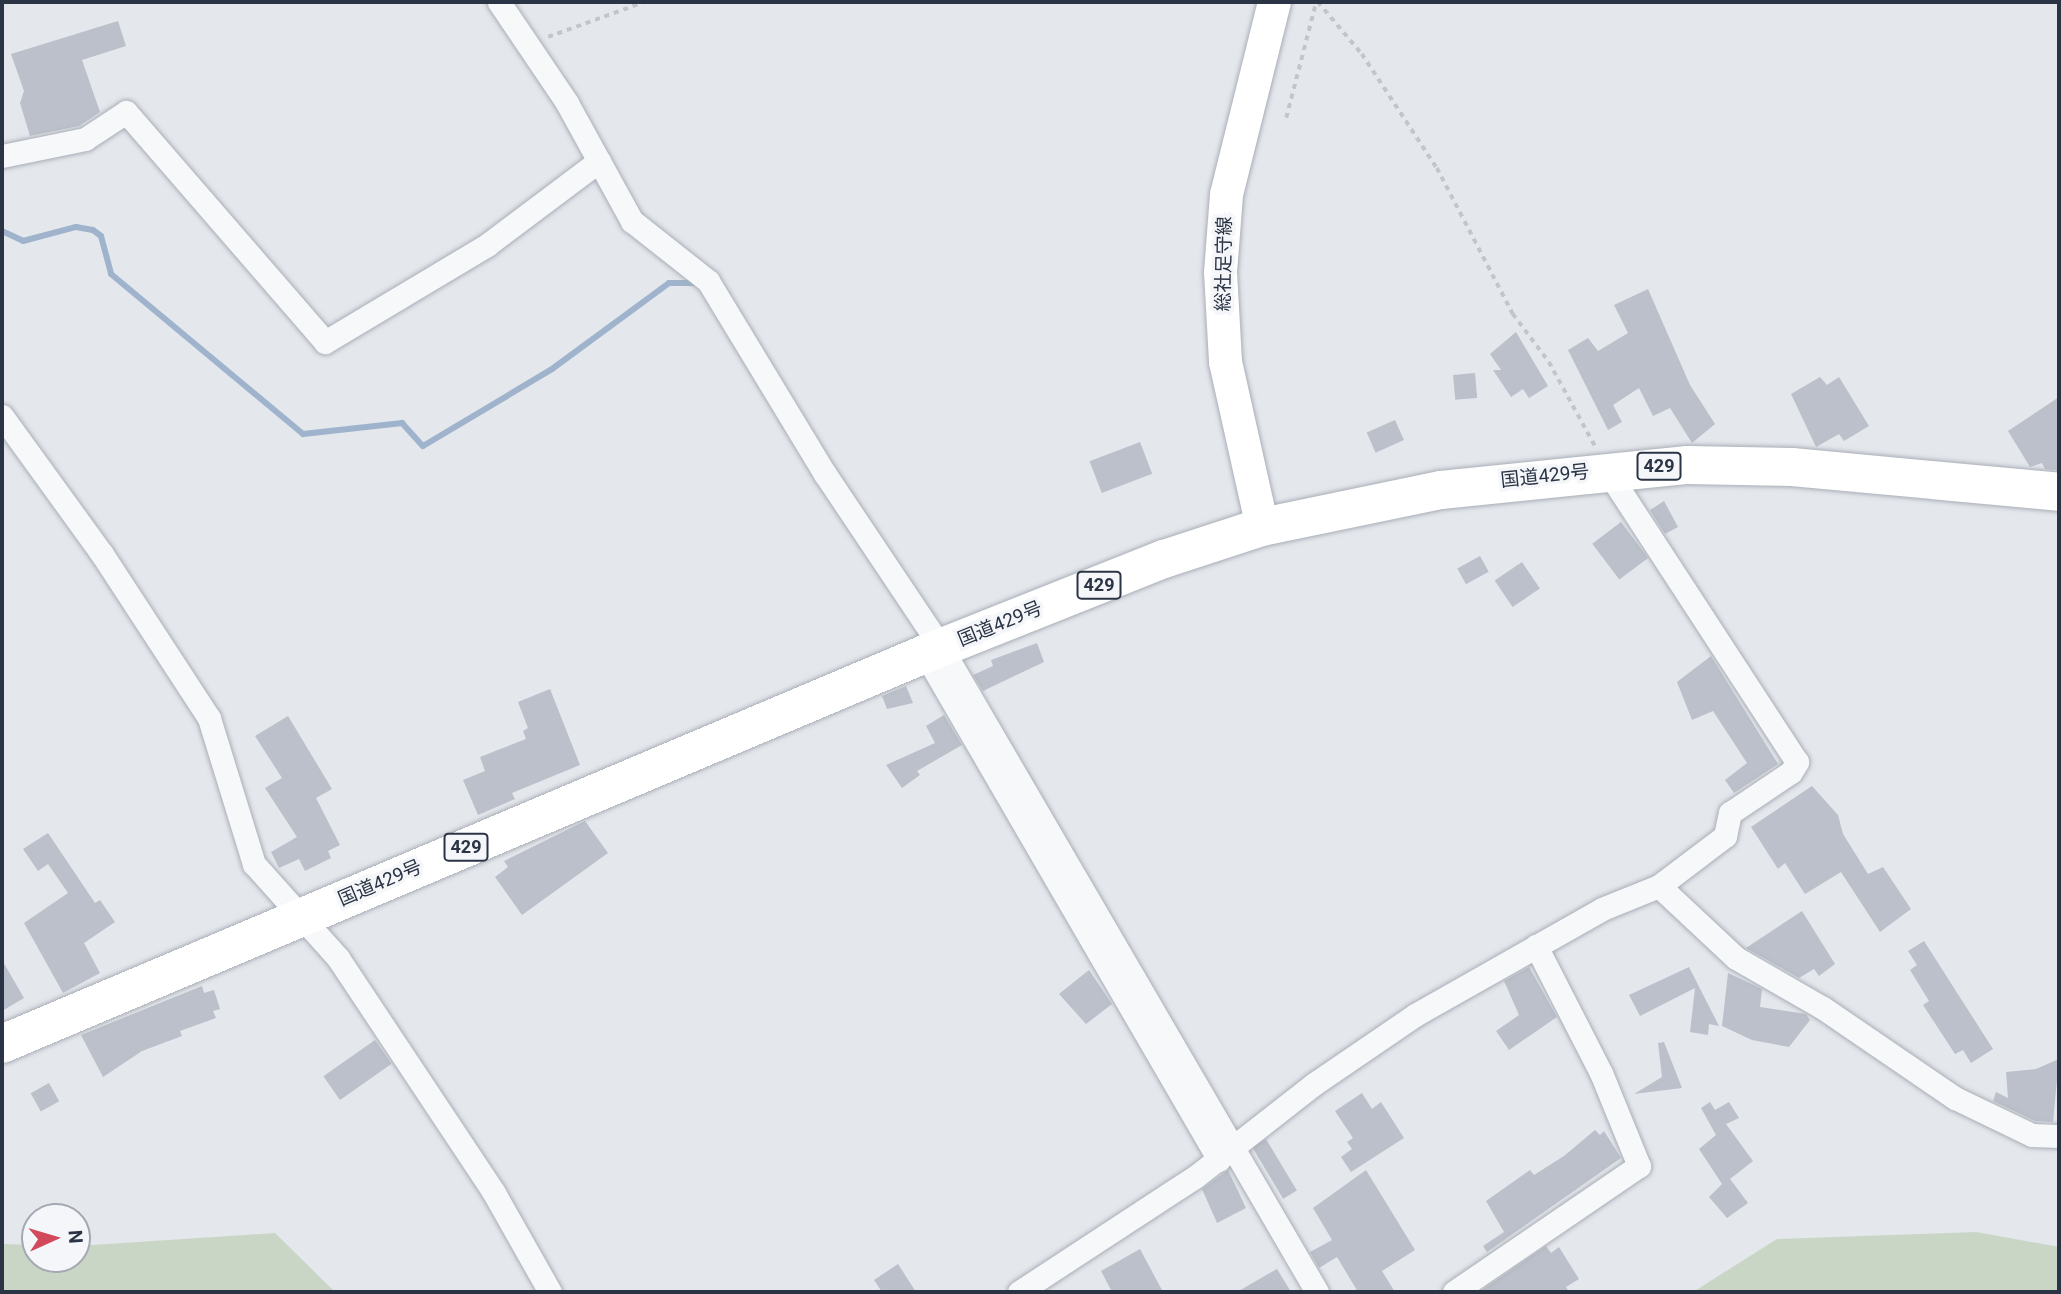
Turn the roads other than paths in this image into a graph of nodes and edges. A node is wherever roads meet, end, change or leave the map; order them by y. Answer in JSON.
{"nodes":[{"id":1,"x":499,"y":2,"type":"edge"},
{"id":2,"x":1274,"y":2,"type":"edge"},
{"id":3,"x":2,"y":156,"type":"edge"},
{"id":4,"x":598,"y":161,"type":"junction"},
{"id":5,"x":2,"y":416,"type":"edge"},
{"id":6,"x":1607,"y":470,"type":"junction"},
{"id":7,"x":2059,"y":492,"type":"edge"},
{"id":8,"x":1262,"y":527,"type":"junction"},
{"id":9,"x":934,"y":650,"type":"junction"},
{"id":10,"x":1659,"y":886,"type":"junction"},
{"id":11,"x":302,"y":916,"type":"junction"},
{"id":12,"x":1536,"y":946,"type":"junction"},
{"id":13,"x":2,"y":1044,"type":"edge"},
{"id":14,"x":2059,"y":1136,"type":"edge"},
{"id":15,"x":1227,"y":1154,"type":"junction"},
{"id":16,"x":550,"y":1292,"type":"edge"},
{"id":17,"x":1019,"y":1292,"type":"edge"},
{"id":18,"x":1317,"y":1292,"type":"edge"},
{"id":19,"x":1454,"y":1292,"type":"edge"}],
"edges":[{"from":1,"to":4,"type":"street"},
{"from":2,"to":8,"type":"main road","name":"総社足守線"},
{"from":3,"to":4,"type":"street"},
{"from":4,"to":9,"type":"street"},
{"from":5,"to":11,"type":"street"},
{"from":6,"to":7,"type":"highway","name":"国道429号","number":"429"},
{"from":6,"to":8,"type":"highway","name":"国道429号","number":"429"},
{"from":6,"to":10,"type":"street"},
{"from":8,"to":9,"type":"highway","name":"国道429号","number":"429"},
{"from":9,"to":11,"type":"highway","name":"国道429号","number":"429"},
{"from":9,"to":15,"type":"street"},
{"from":10,"to":12,"type":"street"},
{"from":10,"to":14,"type":"street"},
{"from":11,"to":13,"type":"highway","name":"国道429号","number":"429"},
{"from":11,"to":16,"type":"street"},
{"from":12,"to":15,"type":"street"},
{"from":12,"to":19,"type":"street"},
{"from":15,"to":17,"type":"street"},
{"from":15,"to":18,"type":"street"}]}
